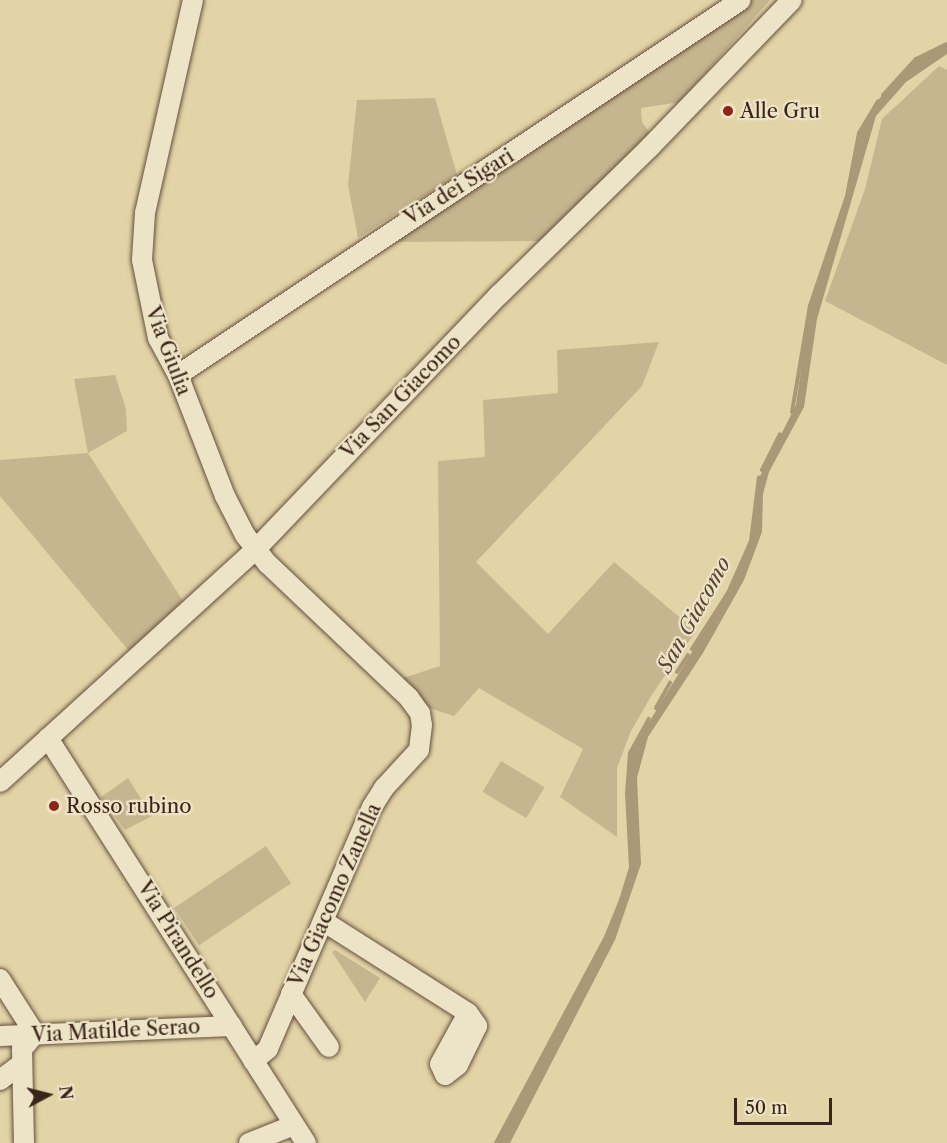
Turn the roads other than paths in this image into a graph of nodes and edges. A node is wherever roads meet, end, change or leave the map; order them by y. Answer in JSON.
{"nodes":[{"id":1,"x":193,"y":0,"type":"edge"},
{"id":2,"x":741,"y":0,"type":"edge"},
{"id":3,"x":792,"y":0,"type":"edge"},
{"id":4,"x":178,"y":375,"type":"junction"},
{"id":5,"x":255,"y":550,"type":"junction"},
{"id":6,"x":48,"y":738,"type":"junction"},
{"id":7,"x":0,"y":782,"type":"edge"},
{"id":8,"x":323,"y":921,"type":"junction"},
{"id":9,"x":0,"y":980,"type":"edge"},
{"id":10,"x":291,"y":994,"type":"junction"},
{"id":11,"x":468,"y":1013,"type":"dead end"},
{"id":12,"x":232,"y":1026,"type":"junction"},
{"id":13,"x":35,"y":1034,"type":"junction"},
{"id":14,"x":0,"y":1036,"type":"edge"},
{"id":15,"x":328,"y":1047,"type":"dead end"},
{"id":16,"x":253,"y":1061,"type":"junction"},
{"id":17,"x":20,"y":1065,"type":"junction"},
{"id":18,"x":0,"y":1080,"type":"edge"},
{"id":19,"x":294,"y":1125,"type":"junction"},
{"id":20,"x":24,"y":1143,"type":"edge"},
{"id":21,"x":249,"y":1143,"type":"edge"},
{"id":22,"x":306,"y":1143,"type":"edge"}],
"edges":[{"from":1,"to":4,"type":"street","name":"Via Giulia"},
{"from":2,"to":4,"type":"street","name":"Via dei Sigari"},
{"from":3,"to":5,"type":"street","name":"Via San Giacomo"},
{"from":4,"to":5,"type":"street","name":"Via Giulia"},
{"from":5,"to":6,"type":"street","name":"Via San Giacomo"},
{"from":5,"to":8,"type":"street","name":"Via Giacomo Zanella"},
{"from":6,"to":7,"type":"street","name":"Via San Giacomo"},
{"from":6,"to":12,"type":"street","name":"Via Pirandello"},
{"from":8,"to":10,"type":"street","name":"Via Giacomo Zanella"},
{"from":8,"to":11,"type":"street"},
{"from":9,"to":13,"type":"street"},
{"from":10,"to":15,"type":"street"},
{"from":10,"to":16,"type":"street","name":"Via Giacomo Zanella"},
{"from":12,"to":13,"type":"street","name":"Via Matilde Serao"},
{"from":12,"to":16,"type":"street","name":"Via Pirandello"},
{"from":13,"to":14,"type":"street","name":"Via Matilde Serao"},
{"from":13,"to":17,"type":"street"},
{"from":16,"to":19,"type":"street","name":"Via Pirandello"},
{"from":17,"to":18,"type":"street"},
{"from":17,"to":20,"type":"street"},
{"from":19,"to":21,"type":"street"},
{"from":19,"to":22,"type":"street","name":"Via Pirandello"}]}
